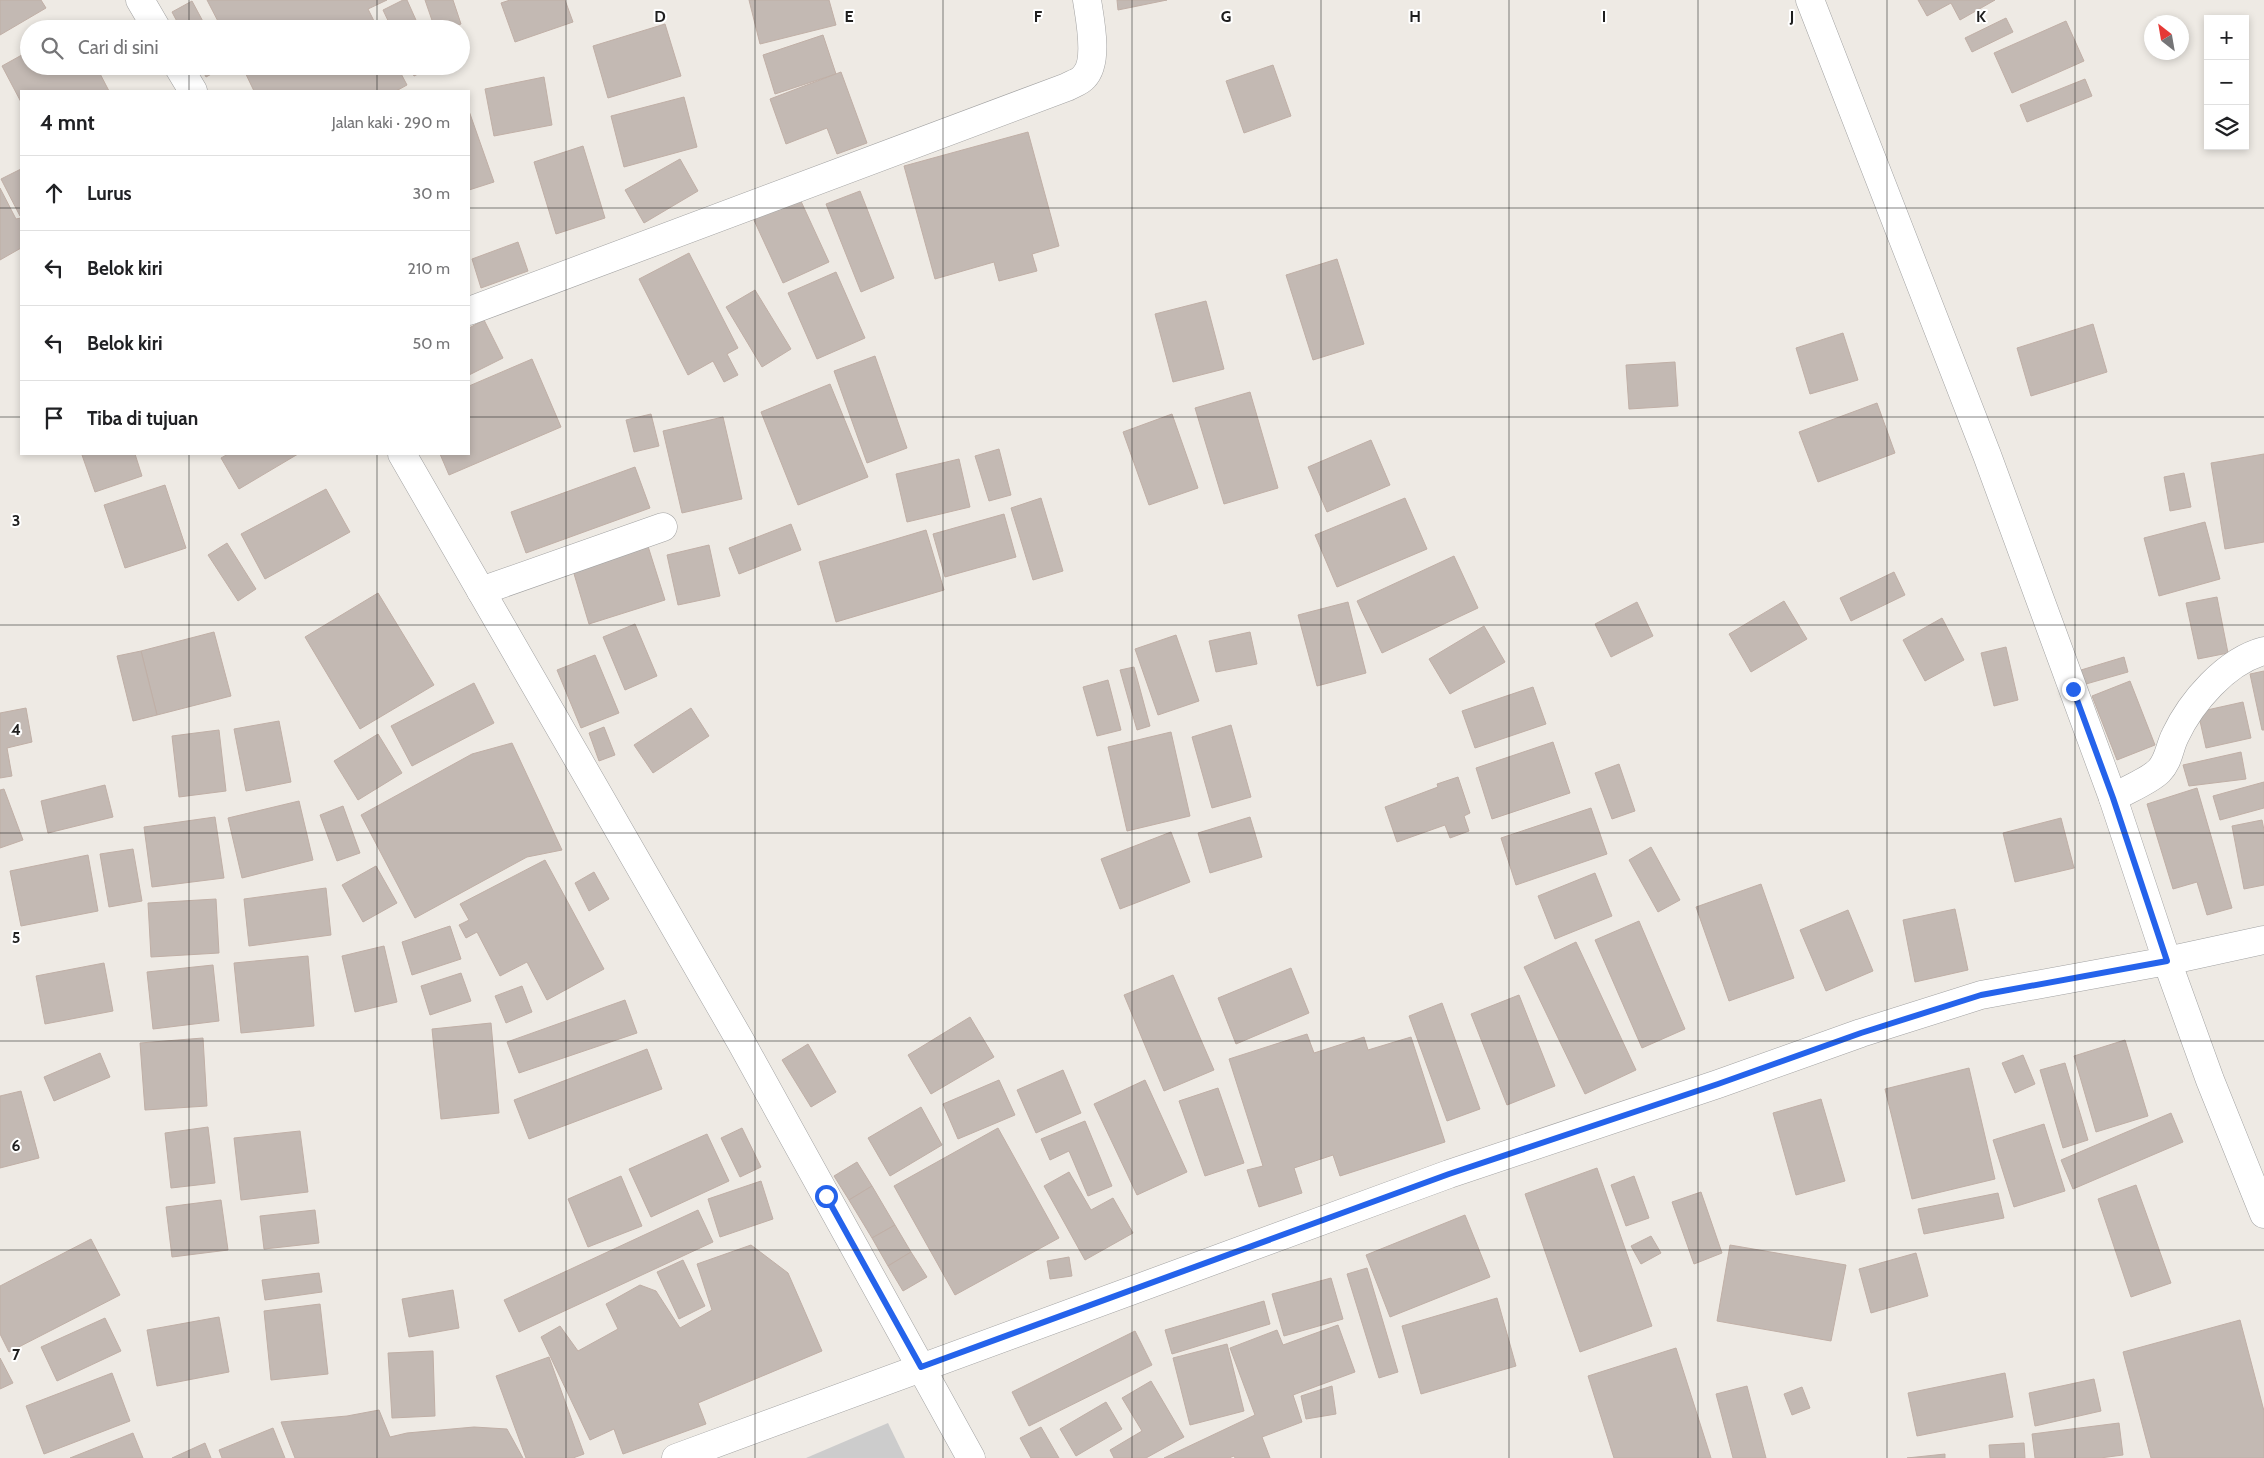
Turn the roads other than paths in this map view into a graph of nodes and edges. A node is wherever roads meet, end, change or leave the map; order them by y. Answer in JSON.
{"nodes":[{"id":1,"x":140,"y":0,"type":"edge"},
{"id":2,"x":1087,"y":0,"type":"edge"},
{"id":3,"x":1810,"y":0,"type":"edge"},
{"id":4,"x":151,"y":20,"type":"edge"},
{"id":5,"x":183,"y":75,"type":"edge"},
{"id":6,"x":192,"y":90,"type":"edge"},
{"id":7,"x":470,"y":310,"type":"edge"},
{"id":8,"x":403,"y":455,"type":"edge"},
{"id":9,"x":663,"y":527,"type":"dead end"},
{"id":10,"x":481,"y":591,"type":"junction"},
{"id":11,"x":2264,"y":651,"type":"edge"},
{"id":12,"x":2113,"y":798,"type":"junction"},
{"id":13,"x":2264,"y":940,"type":"edge"},
{"id":14,"x":2167,"y":961,"type":"junction"},
{"id":15,"x":2264,"y":1214,"type":"edge"},
{"id":16,"x":921,"y":1367,"type":"junction"},
{"id":17,"x":676,"y":1458,"type":"edge"},
{"id":18,"x":971,"y":1458,"type":"edge"}],
"edges":[{"from":1,"to":4,"type":"street"},
{"from":2,"to":7,"type":"street"},
{"from":3,"to":12,"type":"street"},
{"from":5,"to":6,"type":"street"},
{"from":8,"to":10,"type":"street"},
{"from":9,"to":10,"type":"street"},
{"from":10,"to":16,"type":"street"},
{"from":11,"to":12,"type":"street"},
{"from":12,"to":14,"type":"street"},
{"from":13,"to":14,"type":"street"},
{"from":14,"to":15,"type":"street"},
{"from":14,"to":16,"type":"street"},
{"from":16,"to":17,"type":"street"},
{"from":16,"to":18,"type":"street"}]}
